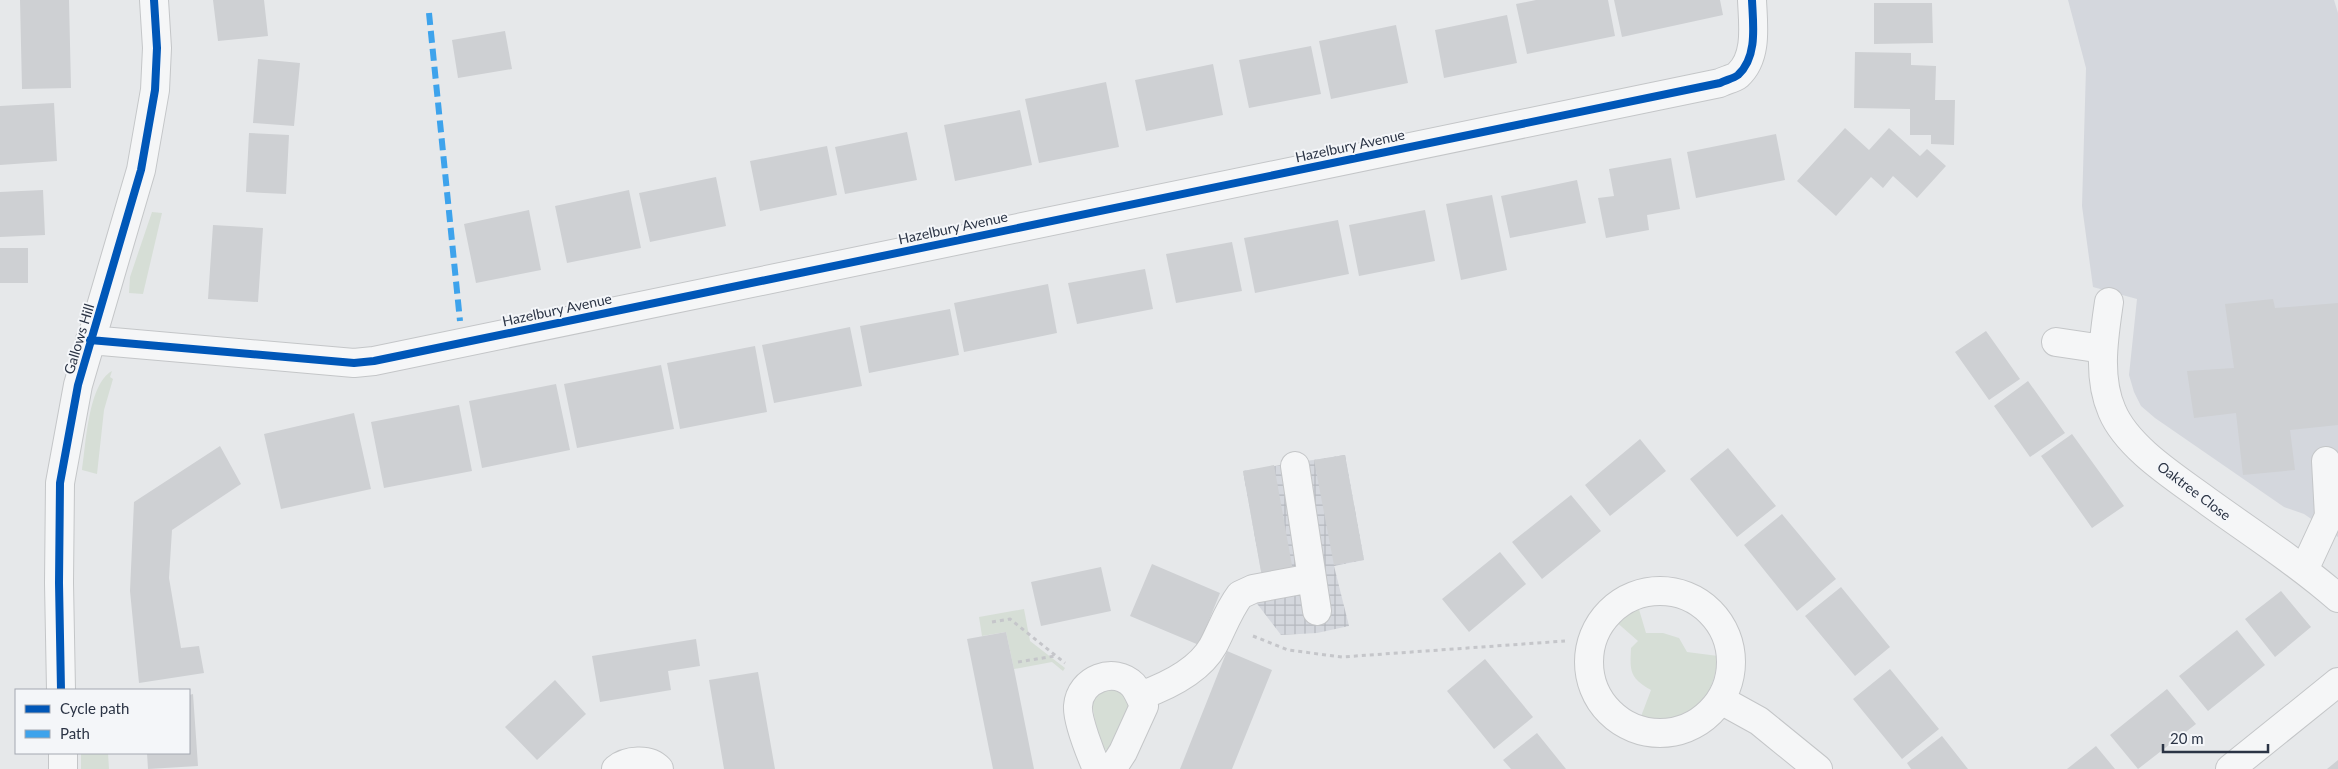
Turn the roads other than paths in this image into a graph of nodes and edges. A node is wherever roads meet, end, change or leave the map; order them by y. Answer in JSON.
{"nodes":[{"id":1,"x":154,"y":0,"type":"edge"},
{"id":2,"x":1752,"y":0,"type":"edge"},
{"id":3,"x":2109,"y":302,"type":"dead end"},
{"id":4,"x":90,"y":340,"type":"junction"},
{"id":5,"x":2056,"y":342,"type":"dead end"},
{"id":6,"x":2103,"y":349,"type":"junction"},
{"id":7,"x":2326,"y":461,"type":"dead end"},
{"id":8,"x":1295,"y":466,"type":"dead end"},
{"id":9,"x":2304,"y":570,"type":"junction"},
{"id":10,"x":1312,"y":578,"type":"junction"},
{"id":11,"x":2338,"y":598,"type":"edge"},
{"id":12,"x":1317,"y":611,"type":"dead end"},
{"id":13,"x":2338,"y":682,"type":"edge"},
{"id":14,"x":61,"y":689,"type":"edge"},
{"id":15,"x":1140,"y":696,"type":"junction"},
{"id":16,"x":1721,"y":700,"type":"junction"},
{"id":17,"x":63,"y":754,"type":"edge"},
{"id":18,"x":63,"y":769,"type":"edge"},
{"id":19,"x":616,"y":769,"type":"edge"},
{"id":20,"x":659,"y":769,"type":"edge"},
{"id":21,"x":1097,"y":769,"type":"edge"},
{"id":22,"x":1112,"y":769,"type":"edge"},
{"id":23,"x":1818,"y":769,"type":"edge"},
{"id":24,"x":2230,"y":769,"type":"edge"}],
"edges":[{"from":1,"to":4,"type":"street","name":"Gallows Hill"},
{"from":2,"to":4,"type":"street","name":"Hazelbury Avenue"},
{"from":3,"to":6,"type":"street","name":"Oaktree Close"},
{"from":4,"to":14,"type":"street","name":"Gallows Hill"},
{"from":5,"to":6,"type":"street"},
{"from":6,"to":9,"type":"street","name":"Oaktree Close"},
{"from":7,"to":9,"type":"street"},
{"from":8,"to":10,"type":"street"},
{"from":9,"to":11,"type":"street","name":"Oaktree Close"},
{"from":10,"to":12,"type":"street"},
{"from":10,"to":15,"type":"street"},
{"from":13,"to":24,"type":"street"},
{"from":15,"to":21,"type":"street"},
{"from":15,"to":22,"type":"street"},
{"from":16,"to":16,"type":"street"},
{"from":16,"to":23,"type":"street"},
{"from":17,"to":18,"type":"street"},
{"from":19,"to":20,"type":"street"}]}
